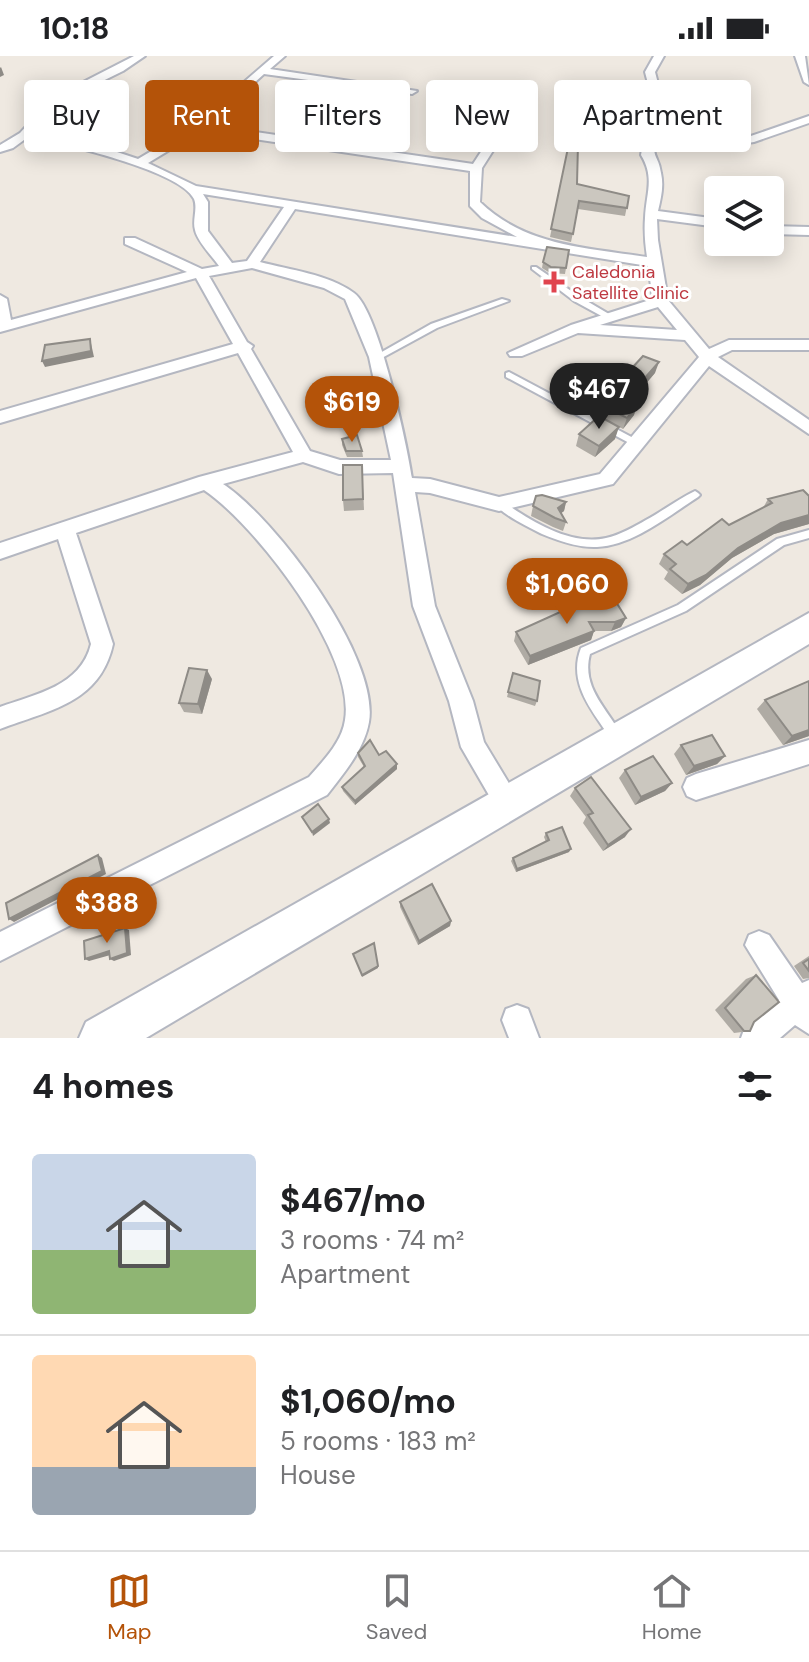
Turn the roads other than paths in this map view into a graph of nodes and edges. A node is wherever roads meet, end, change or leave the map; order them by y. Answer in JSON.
{"nodes":[{"id":1,"x":140,"y":56,"type":"edge"},
{"id":2,"x":280,"y":56,"type":"edge"},
{"id":3,"x":659,"y":56,"type":"edge"},
{"id":4,"x":800,"y":56,"type":"edge"},
{"id":5,"x":261,"y":71,"type":"junction"},
{"id":6,"x":102,"y":80,"type":"edge"},
{"id":7,"x":251,"y":80,"type":"edge"},
{"id":8,"x":652,"y":80,"type":"edge"},
{"id":9,"x":809,"y":82,"type":"edge"},
{"id":10,"x":412,"y":91,"type":"dead end"},
{"id":11,"x":809,"y":119,"type":"edge"},
{"id":12,"x":24,"y":134,"type":"edge"},
{"id":13,"x":259,"y":136,"type":"edge"},
{"id":14,"x":751,"y":140,"type":"edge"},
{"id":15,"x":0,"y":149,"type":"edge"},
{"id":16,"x":114,"y":152,"type":"edge"},
{"id":17,"x":164,"y":152,"type":"edge"},
{"id":18,"x":486,"y":152,"type":"edge"},
{"id":19,"x":648,"y":152,"type":"edge"},
{"id":20,"x":142,"y":161,"type":"junction"},
{"id":21,"x":476,"y":168,"type":"junction"},
{"id":22,"x":193,"y":189,"type":"junction"},
{"id":23,"x":291,"y":206,"type":"junction"},
{"id":24,"x":651,"y":214,"type":"junction"},
{"id":25,"x":486,"y":215,"type":"junction"},
{"id":26,"x":704,"y":221,"type":"edge"},
{"id":27,"x":784,"y":230,"type":"edge"},
{"id":28,"x":809,"y":231,"type":"edge"},
{"id":29,"x":453,"y":233,"type":"junction"},
{"id":30,"x":130,"y":241,"type":"dead end"},
{"id":31,"x":547,"y":247,"type":"junction"},
{"id":32,"x":656,"y":263,"type":"junction"},
{"id":33,"x":252,"y":264,"type":"junction"},
{"id":34,"x":228,"y":268,"type":"junction"},
{"id":35,"x":534,"y":268,"type":"dead end"},
{"id":36,"x":200,"y":273,"type":"junction"},
{"id":37,"x":0,"y":299,"type":"edge"},
{"id":38,"x":505,"y":301,"type":"dead end"},
{"id":39,"x":661,"y":301,"type":"junction"},
{"id":40,"x":610,"y":317,"type":"junction"},
{"id":41,"x":2,"y":326,"type":"edge"},
{"id":42,"x":576,"y":328,"type":"junction"},
{"id":43,"x":690,"y":336,"type":"junction"},
{"id":44,"x":809,"y":345,"type":"edge"},
{"id":45,"x":245,"y":346,"type":"junction"},
{"id":46,"x":516,"y":353,"type":"dead end"},
{"id":47,"x":377,"y":357,"type":"junction"},
{"id":48,"x":707,"y":357,"type":"junction"},
{"id":49,"x":509,"y":375,"type":"dead end"},
{"id":50,"x":0,"y":417,"type":"edge"},
{"id":51,"x":809,"y":428,"type":"edge"},
{"id":52,"x":636,"y":443,"type":"junction"},
{"id":53,"x":304,"y":455,"type":"junction"},
{"id":54,"x":405,"y":475,"type":"junction"},
{"id":55,"x":206,"y":482,"type":"junction"},
{"id":56,"x":695,"y":495,"type":"dead end"},
{"id":57,"x":499,"y":504,"type":"junction"},
{"id":58,"x":66,"y":532,"type":"junction"},
{"id":59,"x":809,"y":534,"type":"edge"},
{"id":60,"x":0,"y":551,"type":"edge"},
{"id":61,"x":809,"y":627,"type":"edge"},
{"id":62,"x":0,"y":718,"type":"edge"},
{"id":63,"x":616,"y":737,"type":"junction"},
{"id":64,"x":808,"y":754,"type":"edge"},
{"id":65,"x":696,"y":787,"type":"dead end"},
{"id":66,"x":506,"y":800,"type":"junction"},
{"id":67,"x":759,"y":945,"type":"dead end"},
{"id":68,"x":0,"y":947,"type":"edge"},
{"id":69,"x":806,"y":1006,"type":"edge"},
{"id":70,"x":102,"y":1038,"type":"edge"},
{"id":71,"x":756,"y":1038,"type":"edge"}],
"edges":[{"from":1,"to":6,"type":"street"},
{"from":2,"to":5,"type":"street"},
{"from":3,"to":8,"type":"street"},
{"from":4,"to":9,"type":"street"},
{"from":5,"to":7,"type":"street"},
{"from":5,"to":10,"type":"street"},
{"from":11,"to":14,"type":"street"},
{"from":12,"to":15,"type":"street"},
{"from":13,"to":21,"type":"street"},
{"from":16,"to":20,"type":"street"},
{"from":17,"to":20,"type":"street"},
{"from":18,"to":21,"type":"street"},
{"from":19,"to":24,"type":"street"},
{"from":20,"to":22,"type":"street"},
{"from":21,"to":25,"type":"street"},
{"from":22,"to":23,"type":"street"},
{"from":22,"to":34,"type":"street"},
{"from":23,"to":29,"type":"street"},
{"from":23,"to":33,"type":"street"},
{"from":24,"to":26,"type":"street"},
{"from":24,"to":32,"type":"street"},
{"from":25,"to":29,"type":"street"},
{"from":25,"to":31,"type":"street"},
{"from":27,"to":28,"type":"street"},
{"from":29,"to":31,"type":"street"},
{"from":30,"to":36,"type":"street"},
{"from":31,"to":32,"type":"street"},
{"from":32,"to":39,"type":"street"},
{"from":33,"to":34,"type":"street"},
{"from":33,"to":47,"type":"street"},
{"from":34,"to":36,"type":"street"},
{"from":35,"to":40,"type":"lane"},
{"from":36,"to":41,"type":"street"},
{"from":36,"to":45,"type":"street"},
{"from":37,"to":41,"type":"street"},
{"from":38,"to":47,"type":"lane"},
{"from":39,"to":40,"type":"street"},
{"from":39,"to":43,"type":"street"},
{"from":40,"to":42,"type":"street"},
{"from":42,"to":43,"type":"street"},
{"from":42,"to":46,"type":"street"},
{"from":43,"to":48,"type":"street"},
{"from":44,"to":48,"type":"street"},
{"from":45,"to":50,"type":"street"},
{"from":45,"to":53,"type":"street"},
{"from":47,"to":54,"type":"street"},
{"from":48,"to":51,"type":"street"},
{"from":48,"to":52,"type":"street"},
{"from":49,"to":52,"type":"lane"},
{"from":52,"to":57,"type":"street"},
{"from":53,"to":54,"type":"street"},
{"from":53,"to":55,"type":"street"},
{"from":54,"to":57,"type":"street"},
{"from":54,"to":66,"type":"street"},
{"from":55,"to":58,"type":"street"},
{"from":55,"to":68,"type":"street"},
{"from":56,"to":57,"type":"lane"},
{"from":58,"to":60,"type":"street"},
{"from":58,"to":62,"type":"street"},
{"from":59,"to":63,"type":"lane"},
{"from":61,"to":63,"type":"street"},
{"from":63,"to":66,"type":"street"},
{"from":64,"to":65,"type":"street"},
{"from":66,"to":70,"type":"street"},
{"from":67,"to":69,"type":"street"},
{"from":69,"to":71,"type":"street"}]}
